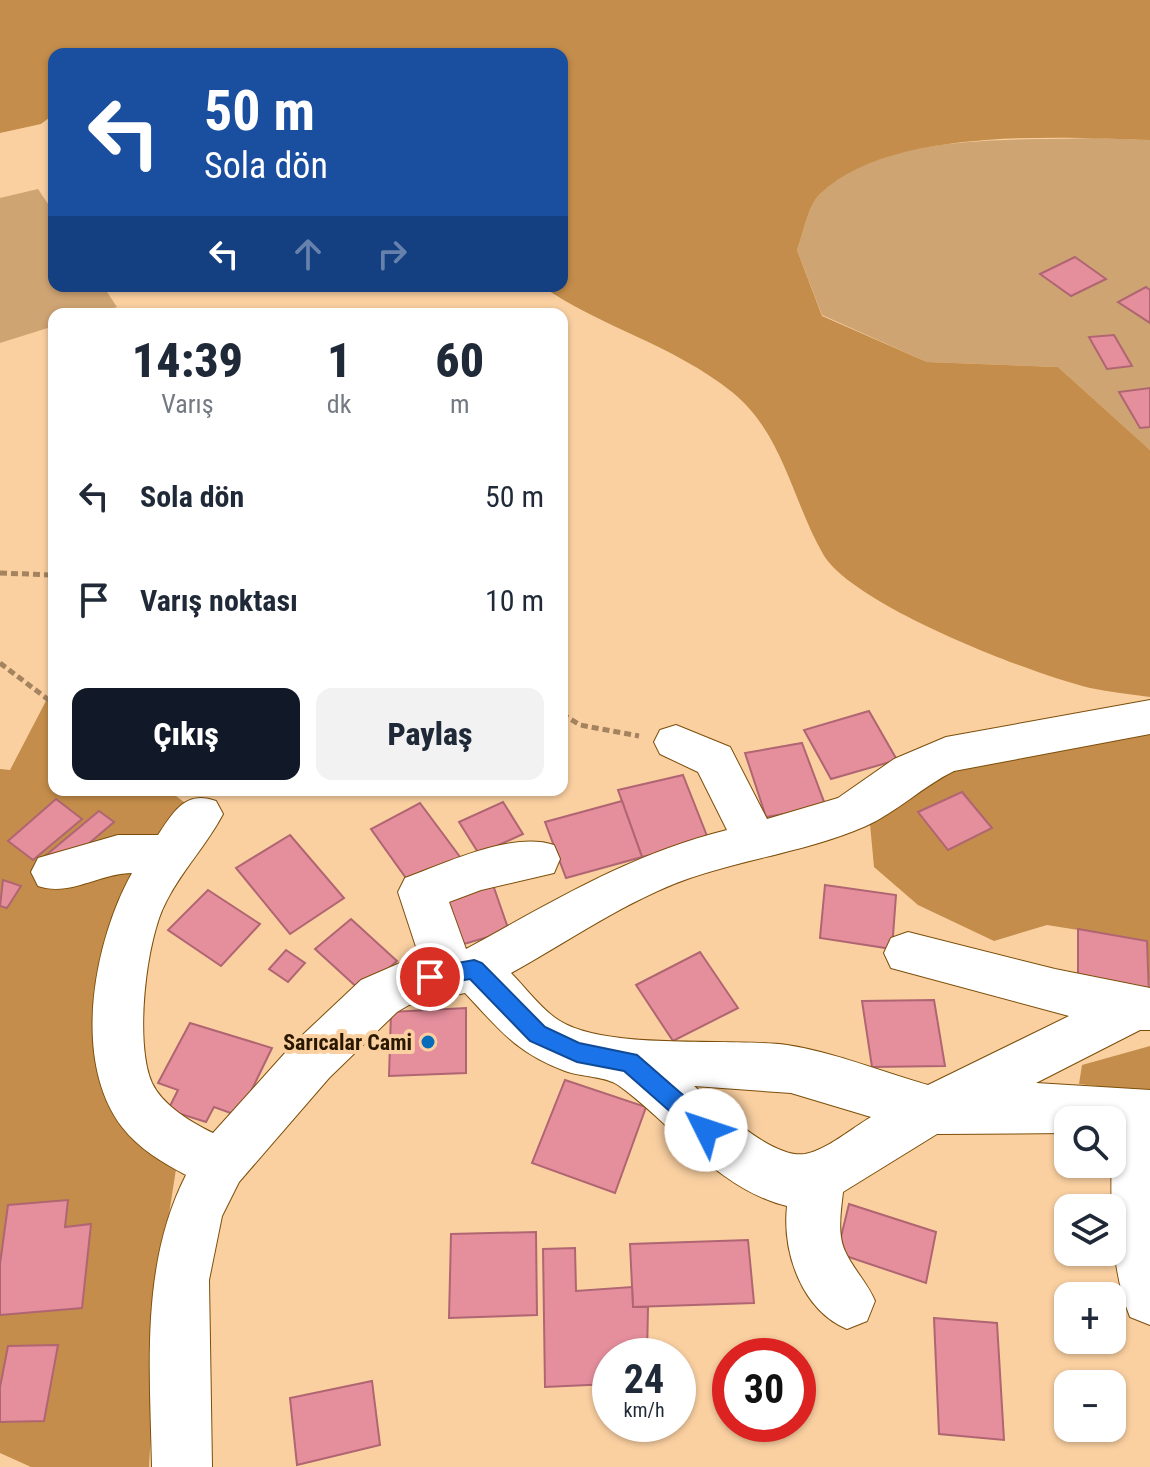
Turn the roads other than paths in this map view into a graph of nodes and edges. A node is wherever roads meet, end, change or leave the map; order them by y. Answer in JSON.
{"nodes":[{"id":1,"x":1150,"y":717,"type":"edge"},
{"id":2,"x":676,"y":742,"type":"road end"},
{"id":3,"x":200,"y":814,"type":"dead end"},
{"id":4,"x":756,"y":842,"type":"junction"},
{"id":5,"x":170,"y":854,"type":"junction"},
{"id":6,"x":537,"y":859,"type":"dead end"},
{"id":7,"x":55,"y":872,"type":"dead end"},
{"id":8,"x":908,"y":953,"type":"dead end"},
{"id":9,"x":462,"y":972,"type":"junction"},
{"id":10,"x":1142,"y":1009,"type":"edge"},
{"id":11,"x":629,"y":1062,"type":"junction"},
{"id":12,"x":930,"y":1110,"type":"junction"},
{"id":13,"x":1143,"y":1115,"type":"edge"},
{"id":14,"x":220,"y":1164,"type":"junction"},
{"id":15,"x":818,"y":1176,"type":"junction"},
{"id":16,"x":1150,"y":1297,"type":"edge"},
{"id":17,"x":847,"y":1301,"type":"dead end"},
{"id":18,"x":182,"y":1467,"type":"edge"}],
"edges":[{"from":1,"to":4,"type":"street"},
{"from":2,"to":4,"type":"street"},
{"from":3,"to":5,"type":"street"},
{"from":4,"to":9,"type":"street"},
{"from":5,"to":7,"type":"street"},
{"from":5,"to":14,"type":"street"},
{"from":6,"to":9,"type":"street"},
{"from":8,"to":10,"type":"street"},
{"from":9,"to":11,"type":"street"},
{"from":9,"to":14,"type":"street"},
{"from":10,"to":12,"type":"street"},
{"from":11,"to":12,"type":"street"},
{"from":11,"to":15,"type":"street"},
{"from":12,"to":13,"type":"street"},
{"from":12,"to":15,"type":"street"},
{"from":13,"to":16,"type":"street"},
{"from":14,"to":18,"type":"street"},
{"from":15,"to":17,"type":"street"}]}
